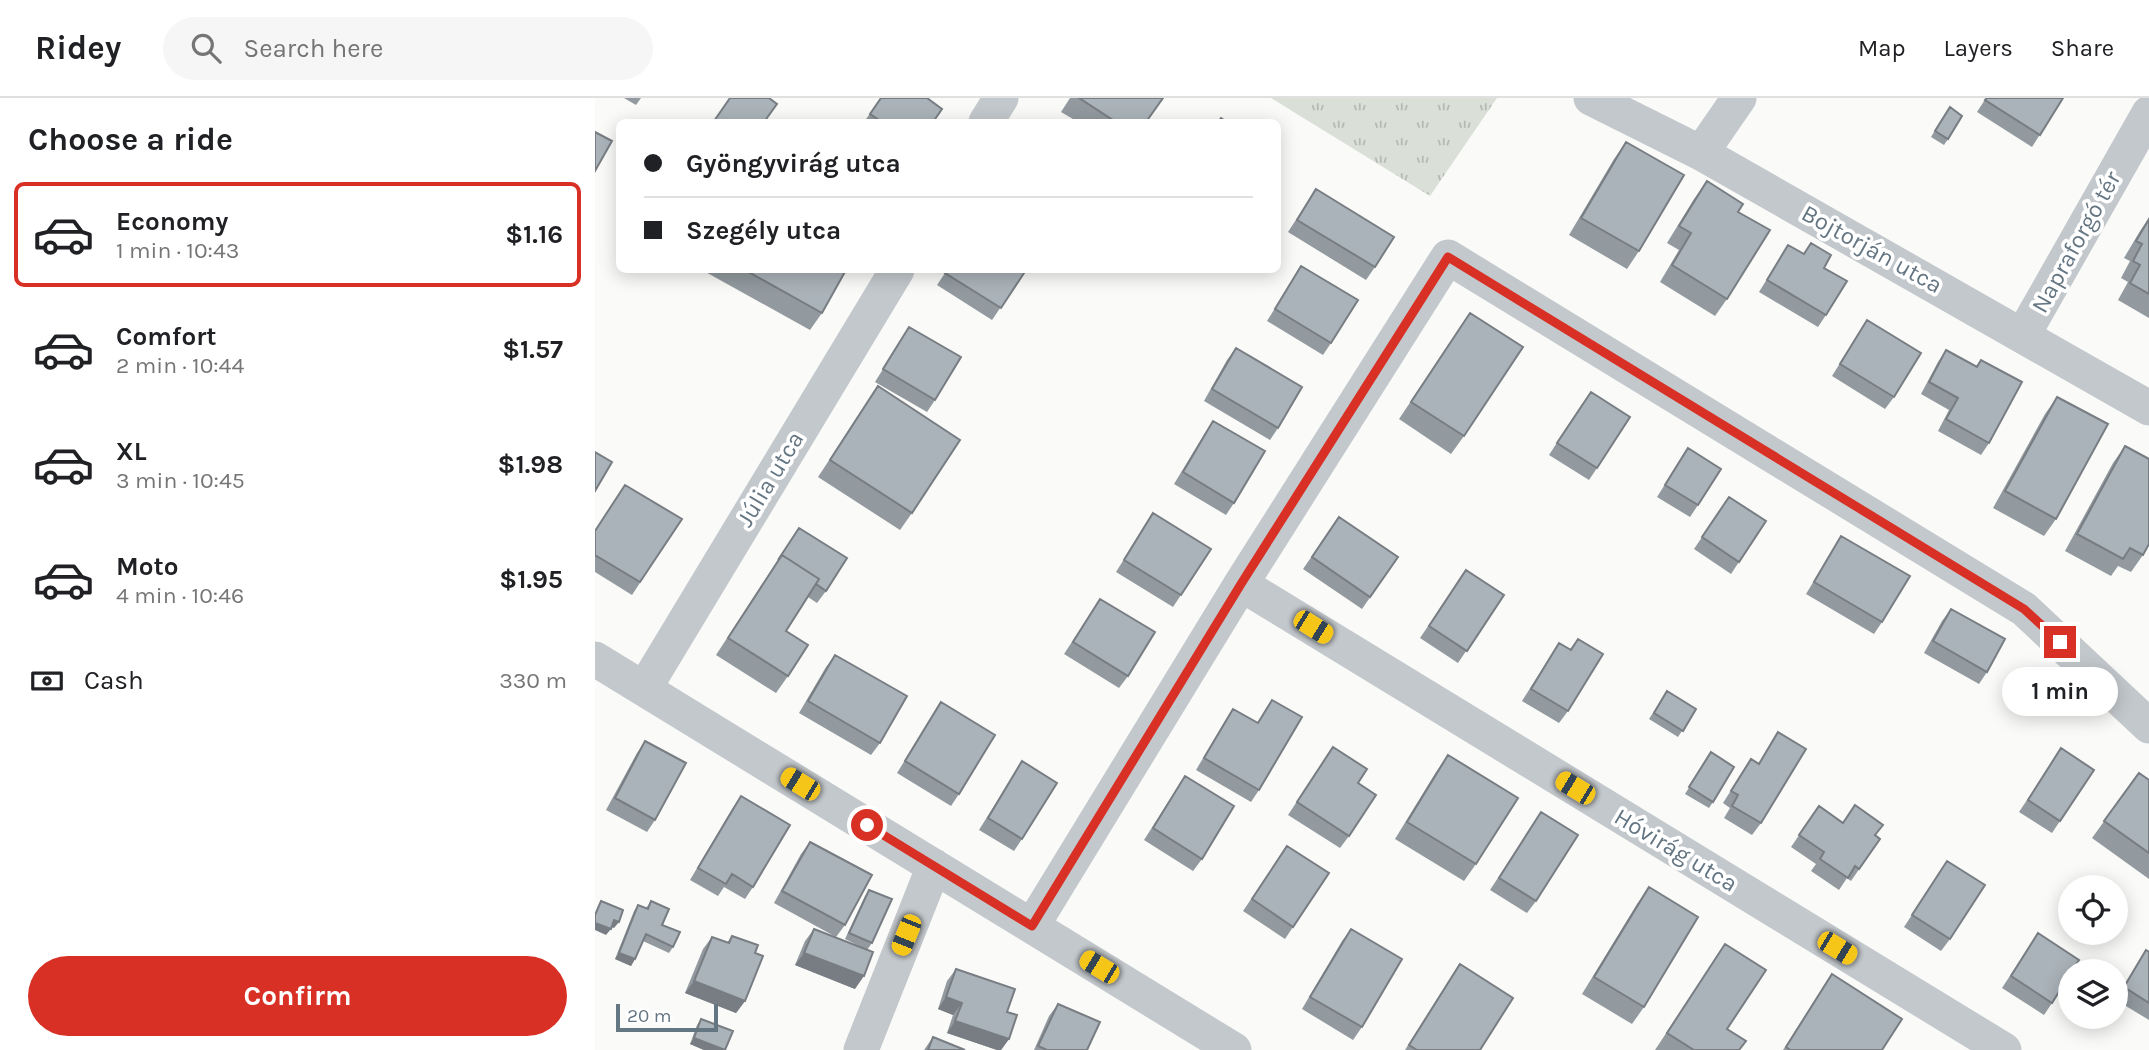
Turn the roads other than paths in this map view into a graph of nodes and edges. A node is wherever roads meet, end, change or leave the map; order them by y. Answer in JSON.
{"nodes":[{"id":1,"x":1001,"y":98,"type":"edge"},
{"id":2,"x":1591,"y":98,"type":"edge"},
{"id":3,"x":1739,"y":98,"type":"edge"},
{"id":4,"x":2148,"y":116,"type":"edge"},
{"id":5,"x":988,"y":119,"type":"edge"},
{"id":6,"x":1701,"y":153,"type":"junction"},
{"id":7,"x":895,"y":273,"type":"edge"},
{"id":8,"x":2023,"y":335,"type":"junction"},
{"id":9,"x":2149,"y":408,"type":"edge"},
{"id":10,"x":1241,"y":584,"type":"junction"},
{"id":11,"x":595,"y":659,"type":"edge"},
{"id":12,"x":644,"y":689,"type":"junction"},
{"id":13,"x":2149,"y":726,"type":"edge"},
{"id":14,"x":934,"y":866,"type":"junction"},
{"id":15,"x":1032,"y":926,"type":"junction"},
{"id":16,"x":861,"y":1050,"type":"edge"},
{"id":17,"x":1234,"y":1050,"type":"edge"},
{"id":18,"x":2004,"y":1050,"type":"edge"}],
"edges":[{"from":1,"to":5,"type":"street"},
{"from":2,"to":6,"type":"street","name":"Bojtorján utca"},
{"from":3,"to":6,"type":"street"},
{"from":4,"to":8,"type":"street","name":"Napraforgó tér"},
{"from":6,"to":8,"type":"street","name":"Bojtorján utca"},
{"from":7,"to":12,"type":"street","name":"Júlia utca"},
{"from":8,"to":9,"type":"street","name":"Bojtorján utca"},
{"from":10,"to":13,"type":"street"},
{"from":10,"to":15,"type":"street"},
{"from":10,"to":18,"type":"street","name":"Hóvirág utca"},
{"from":11,"to":12,"type":"street"},
{"from":12,"to":14,"type":"street"},
{"from":14,"to":15,"type":"street"},
{"from":14,"to":16,"type":"street"},
{"from":15,"to":17,"type":"street"}]}
